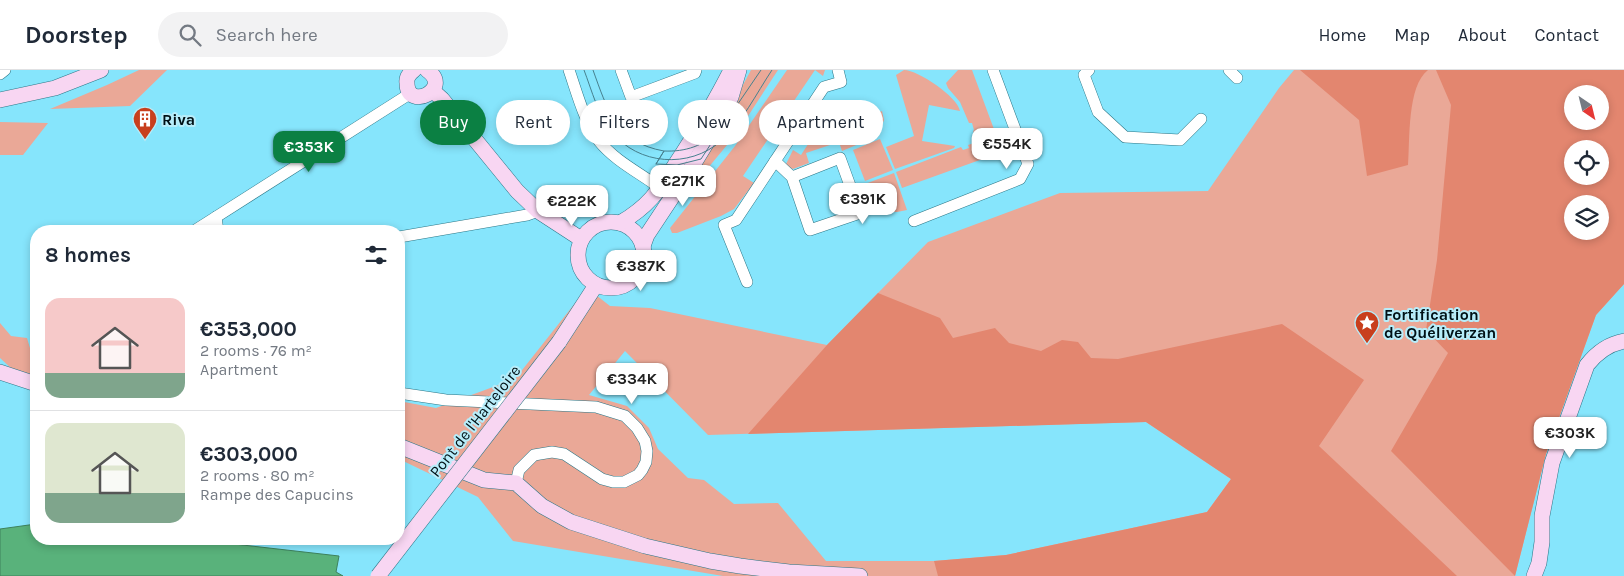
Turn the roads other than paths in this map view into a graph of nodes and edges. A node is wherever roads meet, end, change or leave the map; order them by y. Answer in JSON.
{"nodes":[{"id":1,"x":5,"y":70,"type":"edge"},
{"id":2,"x":101,"y":70,"type":"edge"},
{"id":3,"x":414,"y":70,"type":"edge"},
{"id":4,"x":427,"y":70,"type":"edge"},
{"id":5,"x":568,"y":70,"type":"edge"},
{"id":6,"x":621,"y":70,"type":"edge"},
{"id":7,"x":696,"y":70,"type":"edge"},
{"id":8,"x":731,"y":70,"type":"edge"},
{"id":9,"x":739,"y":70,"type":"edge"},
{"id":10,"x":746,"y":70,"type":"edge"},
{"id":11,"x":838,"y":70,"type":"edge"},
{"id":12,"x":993,"y":70,"type":"edge"},
{"id":13,"x":1085,"y":72,"type":"edge"},
{"id":14,"x":0,"y":74,"type":"edge"},
{"id":15,"x":433,"y":91,"type":"junction"},
{"id":16,"x":410,"y":93,"type":"junction"},
{"id":17,"x":731,"y":97,"type":"junction"},
{"id":18,"x":0,"y":100,"type":"edge"},
{"id":19,"x":1201,"y":119,"type":"dead end"},
{"id":20,"x":775,"y":161,"type":"junction"},
{"id":21,"x":792,"y":177,"type":"junction"},
{"id":22,"x":660,"y":188,"type":"junction"},
{"id":23,"x":538,"y":211,"type":"junction"},
{"id":24,"x":216,"y":217,"type":"junction"},
{"id":25,"x":914,"y":221,"type":"dead end"},
{"id":26,"x":620,"y":223,"type":"junction"},
{"id":27,"x":203,"y":225,"type":"edge"},
{"id":28,"x":217,"y":225,"type":"edge"},
{"id":29,"x":405,"y":236,"type":"edge"},
{"id":30,"x":581,"y":239,"type":"junction"},
{"id":31,"x":643,"y":246,"type":"junction"},
{"id":32,"x":747,"y":282,"type":"dead end"},
{"id":33,"x":596,"y":285,"type":"junction"},
{"id":34,"x":1624,"y":341,"type":"edge"},
{"id":35,"x":0,"y":372,"type":"edge"},
{"id":36,"x":30,"y":382,"type":"edge"},
{"id":37,"x":405,"y":394,"type":"edge"},
{"id":38,"x":405,"y":448,"type":"edge"},
{"id":39,"x":516,"y":483,"type":"junction"},
{"id":40,"x":405,"y":541,"type":"edge"},
{"id":41,"x":402,"y":545,"type":"edge"},
{"id":42,"x":378,"y":576,"type":"edge"},
{"id":43,"x":860,"y":576,"type":"edge"},
{"id":44,"x":1534,"y":576,"type":"edge"}],
"edges":[{"from":1,"to":14,"type":"street"},
{"from":2,"to":18,"type":"street"},
{"from":3,"to":16,"type":"street"},
{"from":4,"to":15,"type":"street"},
{"from":5,"to":22,"type":"street"},
{"from":6,"to":7,"type":"street"},
{"from":8,"to":22,"type":"street"},
{"from":9,"to":17,"type":"street"},
{"from":10,"to":17,"type":"street"},
{"from":11,"to":20,"type":"street"},
{"from":12,"to":25,"type":"street"},
{"from":13,"to":19,"type":"street"},
{"from":15,"to":16,"type":"street"},
{"from":15,"to":23,"type":"street"},
{"from":16,"to":24,"type":"street"},
{"from":17,"to":31,"type":"street"},
{"from":20,"to":21,"type":"street"},
{"from":20,"to":32,"type":"street"},
{"from":21,"to":21,"type":"street"},
{"from":22,"to":26,"type":"street"},
{"from":23,"to":29,"type":"street"},
{"from":23,"to":30,"type":"street"},
{"from":24,"to":27,"type":"street"},
{"from":24,"to":28,"type":"street"},
{"from":26,"to":30,"type":"street"},
{"from":26,"to":31,"type":"street"},
{"from":30,"to":33,"type":"street"},
{"from":31,"to":33,"type":"street"},
{"from":33,"to":40,"type":"street","name":"Pont de l'Harteloire","bridge":true},
{"from":34,"to":44,"type":"street"},
{"from":35,"to":36,"type":"street"},
{"from":37,"to":39,"type":"street"},
{"from":38,"to":39,"type":"street"},
{"from":39,"to":43,"type":"street"},
{"from":41,"to":42,"type":"street","name":"Pont de l'Harteloire","bridge":true}]}
